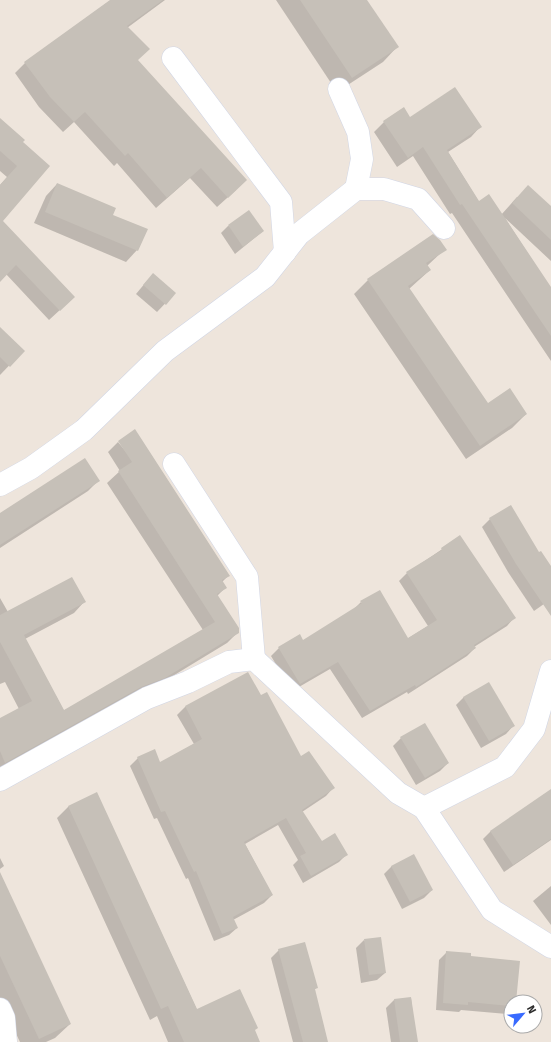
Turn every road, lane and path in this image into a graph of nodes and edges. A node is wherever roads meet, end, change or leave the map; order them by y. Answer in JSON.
{"nodes":[{"id":1,"x":173,"y":58,"type":"dead end"},
{"id":2,"x":339,"y":89,"type":"dead end"},
{"id":3,"x":356,"y":189,"type":"junction"},
{"id":4,"x":444,"y":228,"type":"dead end"},
{"id":5,"x":285,"y":252,"type":"junction"},
{"id":6,"x":174,"y":464,"type":"dead end"},
{"id":7,"x":0,"y":485,"type":"edge"},
{"id":8,"x":254,"y":659,"type":"junction"},
{"id":9,"x":551,"y":671,"type":"edge"},
{"id":10,"x":0,"y":780,"type":"edge"},
{"id":11,"x":424,"y":808,"type":"junction"},
{"id":12,"x":551,"y":947,"type":"edge"},
{"id":13,"x":0,"y":1009,"type":"edge"},
{"id":14,"x":6,"y":1042,"type":"edge"}],
"edges":[{"from":1,"to":5,"type":"street"},
{"from":2,"to":3,"type":"street"},
{"from":3,"to":4,"type":"street"},
{"from":3,"to":5,"type":"street"},
{"from":5,"to":7,"type":"street"},
{"from":6,"to":8,"type":"street"},
{"from":8,"to":10,"type":"street"},
{"from":8,"to":11,"type":"street"},
{"from":9,"to":11,"type":"street"},
{"from":11,"to":12,"type":"street"},
{"from":13,"to":14,"type":"street"}]}
